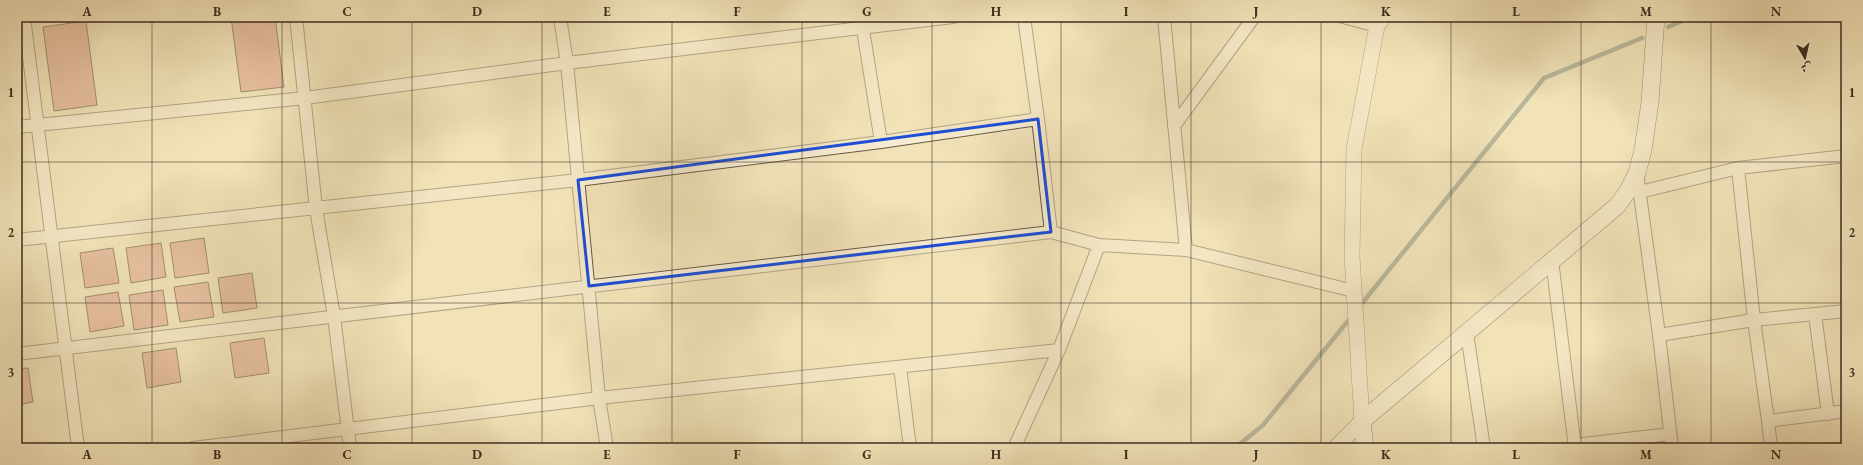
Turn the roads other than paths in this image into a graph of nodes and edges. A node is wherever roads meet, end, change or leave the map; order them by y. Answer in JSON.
{"nodes":[{"id":1,"x":296,"y":17,"type":"edge"},
{"id":2,"x":560,"y":17,"type":"edge"},
{"id":3,"x":953,"y":17,"type":"edge"},
{"id":4,"x":1024,"y":17,"type":"edge"},
{"id":5,"x":1164,"y":17,"type":"edge"},
{"id":6,"x":1254,"y":17,"type":"edge"},
{"id":7,"x":1343,"y":17,"type":"edge"},
{"id":8,"x":1656,"y":17,"type":"edge"},
{"id":9,"x":24,"y":18,"type":"edge"},
{"id":10,"x":862,"y":22,"type":"edge"},
{"id":11,"x":1380,"y":22,"type":"edge"},
{"id":12,"x":567,"y":63,"type":"junction"},
{"id":13,"x":305,"y":98,"type":"junction"},
{"id":14,"x":1038,"y":119,"type":"junction"},
{"id":15,"x":38,"y":125,"type":"junction"},
{"id":16,"x":1174,"y":126,"type":"junction"},
{"id":17,"x":17,"y":127,"type":"edge"},
{"id":18,"x":881,"y":142,"type":"junction"},
{"id":19,"x":1846,"y":156,"type":"edge"},
{"id":20,"x":1738,"y":168,"type":"junction"},
{"id":21,"x":1637,"y":173,"type":"junction"},
{"id":22,"x":578,"y":180,"type":"junction"},
{"id":23,"x":1640,"y":192,"type":"junction"},
{"id":24,"x":316,"y":209,"type":"junction"},
{"id":25,"x":1051,"y":232,"type":"junction"},
{"id":26,"x":52,"y":235,"type":"junction"},
{"id":27,"x":17,"y":240,"type":"edge"},
{"id":28,"x":1099,"y":245,"type":"junction"},
{"id":29,"x":1186,"y":250,"type":"junction"},
{"id":30,"x":1552,"y":260,"type":"junction"},
{"id":31,"x":589,"y":286,"type":"junction"},
{"id":32,"x":1354,"y":291,"type":"junction"},
{"id":33,"x":1846,"y":311,"type":"edge"},
{"id":34,"x":1814,"y":314,"type":"junction"},
{"id":35,"x":334,"y":316,"type":"junction"},
{"id":36,"x":1754,"y":320,"type":"junction"},
{"id":37,"x":1467,"y":333,"type":"junction"},
{"id":38,"x":1659,"y":335,"type":"junction"},
{"id":39,"x":65,"y":348,"type":"junction"},
{"id":40,"x":1059,"y":350,"type":"junction"},
{"id":41,"x":17,"y":354,"type":"edge"},
{"id":42,"x":900,"y":367,"type":"junction"},
{"id":43,"x":599,"y":398,"type":"junction"},
{"id":44,"x":1846,"y":412,"type":"edge"},
{"id":45,"x":1828,"y":414,"type":"junction"},
{"id":46,"x":1362,"y":421,"type":"junction"},
{"id":47,"x":1768,"y":421,"type":"junction"},
{"id":48,"x":348,"y":430,"type":"junction"},
{"id":49,"x":1670,"y":434,"type":"junction"},
{"id":50,"x":1575,"y":447,"type":"edge"},
{"id":51,"x":78,"y":448,"type":"edge"},
{"id":52,"x":193,"y":448,"type":"edge"},
{"id":53,"x":350,"y":448,"type":"edge"},
{"id":54,"x":607,"y":448,"type":"edge"},
{"id":55,"x":910,"y":448,"type":"edge"},
{"id":56,"x":1014,"y":448,"type":"edge"},
{"id":57,"x":1335,"y":448,"type":"edge"},
{"id":58,"x":1365,"y":448,"type":"edge"},
{"id":59,"x":1484,"y":448,"type":"edge"},
{"id":60,"x":1672,"y":448,"type":"edge"},
{"id":61,"x":1771,"y":448,"type":"edge"}],
"edges":[{"from":1,"to":13,"type":"street"},
{"from":2,"to":12,"type":"street"},
{"from":3,"to":10,"type":"street"},
{"from":4,"to":14,"type":"street"},
{"from":5,"to":16,"type":"street"},
{"from":6,"to":16,"type":"street"},
{"from":7,"to":11,"type":"street"},
{"from":8,"to":21,"type":"main road"},
{"from":9,"to":15,"type":"street"},
{"from":10,"to":12,"type":"street"},
{"from":10,"to":18,"type":"street"},
{"from":11,"to":32,"type":"street"},
{"from":12,"to":13,"type":"street"},
{"from":12,"to":22,"type":"street"},
{"from":13,"to":15,"type":"street"},
{"from":13,"to":24,"type":"street"},
{"from":14,"to":18,"type":"street"},
{"from":14,"to":25,"type":"street"},
{"from":15,"to":17,"type":"street"},
{"from":15,"to":26,"type":"street"},
{"from":16,"to":29,"type":"street"},
{"from":18,"to":22,"type":"street"},
{"from":19,"to":20,"type":"street"},
{"from":20,"to":23,"type":"street"},
{"from":20,"to":36,"type":"street"},
{"from":21,"to":23,"type":"street"},
{"from":21,"to":30,"type":"main road"},
{"from":22,"to":24,"type":"street"},
{"from":22,"to":31,"type":"street"},
{"from":23,"to":38,"type":"street"},
{"from":24,"to":26,"type":"street"},
{"from":24,"to":35,"type":"street"},
{"from":25,"to":28,"type":"street"},
{"from":25,"to":31,"type":"street"},
{"from":26,"to":27,"type":"street"},
{"from":26,"to":39,"type":"street"},
{"from":28,"to":29,"type":"street"},
{"from":28,"to":40,"type":"street"},
{"from":29,"to":32,"type":"street"},
{"from":30,"to":37,"type":"main road"},
{"from":30,"to":50,"type":"street"},
{"from":31,"to":35,"type":"street"},
{"from":31,"to":43,"type":"street"},
{"from":32,"to":46,"type":"street"},
{"from":33,"to":34,"type":"street"},
{"from":34,"to":36,"type":"street"},
{"from":34,"to":45,"type":"street"},
{"from":35,"to":39,"type":"street"},
{"from":35,"to":48,"type":"street"},
{"from":36,"to":38,"type":"street"},
{"from":36,"to":47,"type":"street"},
{"from":37,"to":46,"type":"main road"},
{"from":37,"to":59,"type":"street"},
{"from":38,"to":49,"type":"street"},
{"from":39,"to":41,"type":"street"},
{"from":39,"to":51,"type":"street"},
{"from":40,"to":42,"type":"street"},
{"from":40,"to":56,"type":"street"},
{"from":42,"to":43,"type":"street"},
{"from":42,"to":55,"type":"street"},
{"from":43,"to":48,"type":"street"},
{"from":43,"to":54,"type":"street"},
{"from":44,"to":45,"type":"street"},
{"from":45,"to":47,"type":"street"},
{"from":46,"to":57,"type":"street"},
{"from":46,"to":58,"type":"main road"},
{"from":47,"to":61,"type":"street"},
{"from":48,"to":52,"type":"street"},
{"from":48,"to":53,"type":"street"},
{"from":49,"to":50,"type":"street"},
{"from":49,"to":60,"type":"street"}]}
